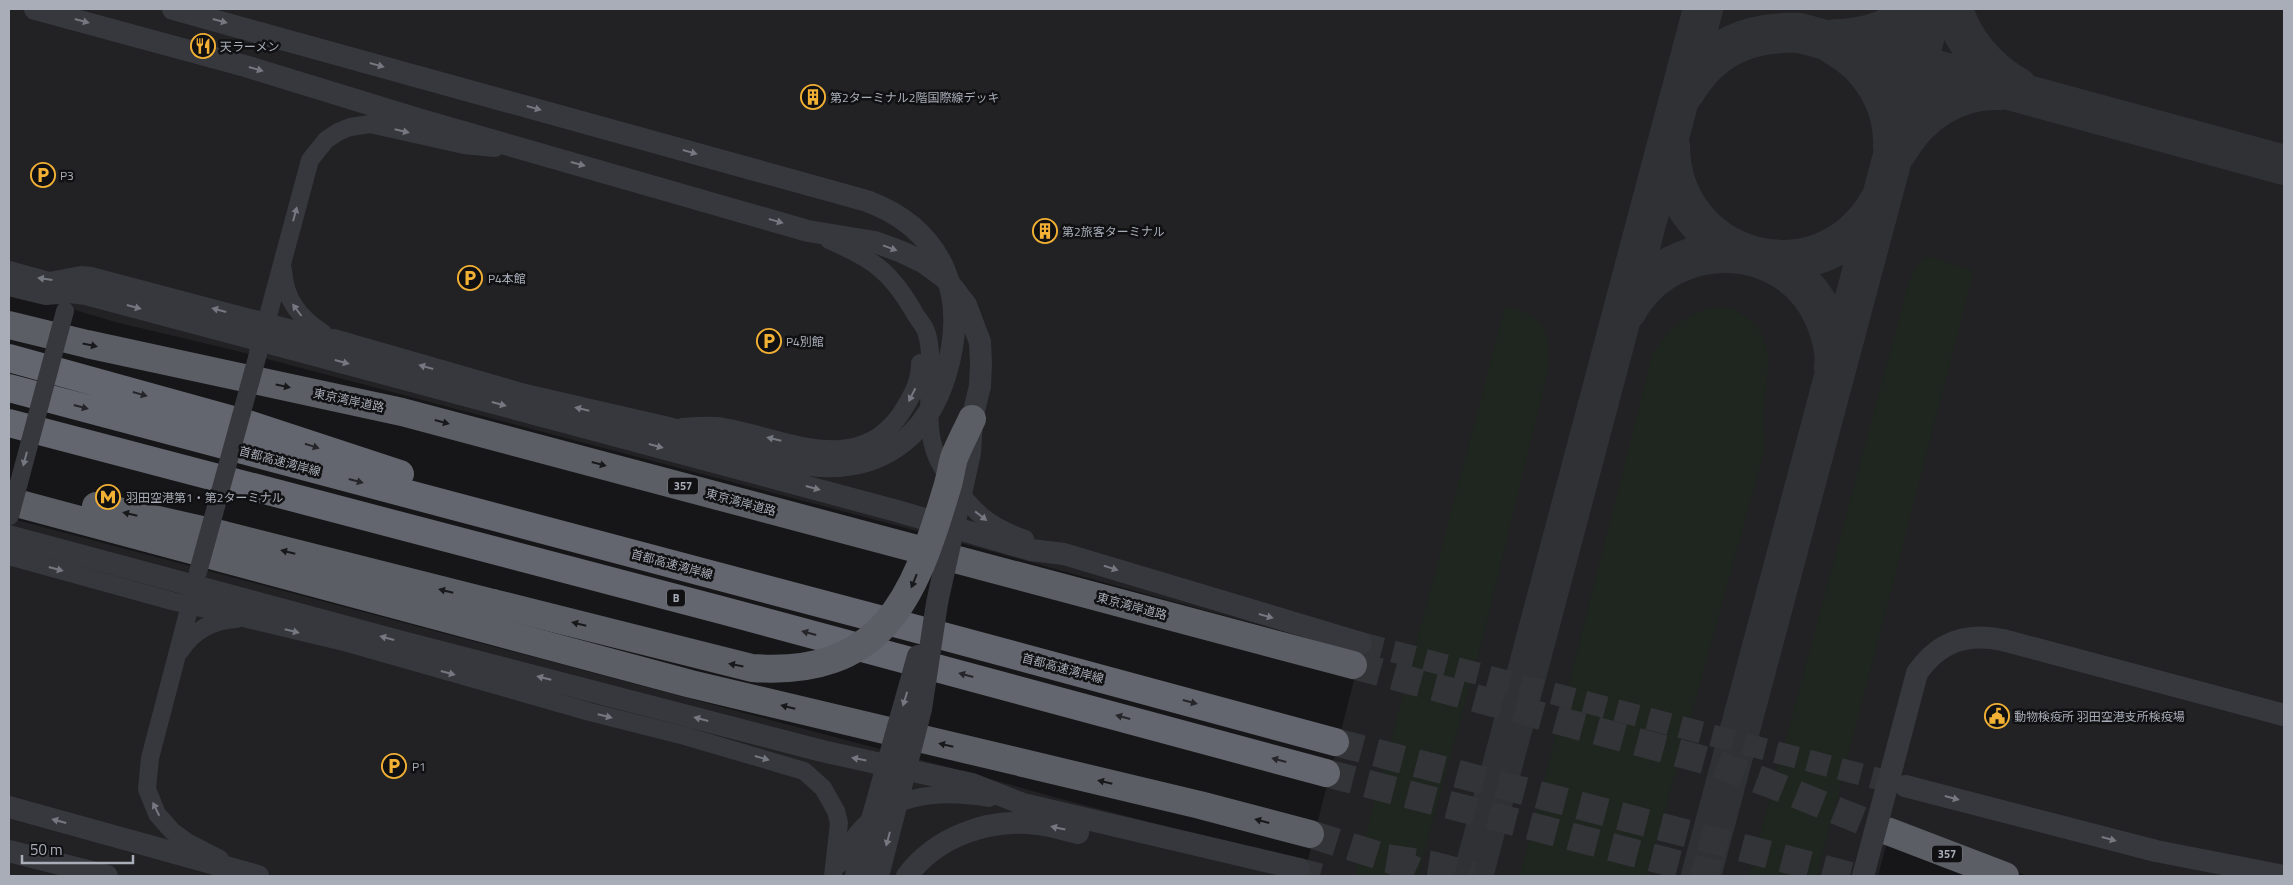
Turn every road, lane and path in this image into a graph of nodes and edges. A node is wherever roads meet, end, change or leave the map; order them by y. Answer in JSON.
{"nodes":[{"id":1,"x":35,"y":9,"type":"edge"},
{"id":2,"x":173,"y":9,"type":"edge"},
{"id":3,"x":531,"y":151,"type":"junction"},
{"id":4,"x":808,"y":231,"type":"junction"},
{"id":5,"x":282,"y":261,"type":"junction"},
{"id":6,"x":9,"y":270,"type":"edge"},
{"id":7,"x":9,"y":285,"type":"edge"},
{"id":8,"x":67,"y":301,"type":"junction"},
{"id":9,"x":914,"y":313,"type":"junction"},
{"id":10,"x":9,"y":325,"type":"edge"},
{"id":11,"x":262,"y":339,"type":"junction"},
{"id":12,"x":334,"y":340,"type":"junction"},
{"id":13,"x":9,"y":358,"type":"edge"},
{"id":14,"x":9,"y":388,"type":"edge"},
{"id":15,"x":972,"y":420,"type":"junction"},
{"id":16,"x":14,"y":425,"type":"edge"},
{"id":17,"x":664,"y":427,"type":"junction"},
{"id":18,"x":9,"y":488,"type":"edge"},
{"id":19,"x":9,"y":518,"type":"edge"},
{"id":20,"x":1064,"y":554,"type":"junction"},
{"id":21,"x":9,"y":556,"type":"edge"},
{"id":22,"x":738,"y":582,"type":"junction"},
{"id":23,"x":194,"y":588,"type":"junction"},
{"id":24,"x":937,"y":604,"type":"junction"},
{"id":25,"x":244,"y":619,"type":"junction"},
{"id":26,"x":178,"y":654,"type":"junction"},
{"id":27,"x":1357,"y":654,"type":"joint"},
{"id":28,"x":2284,"y":715,"type":"edge"},
{"id":29,"x":1335,"y":742,"type":"tunnel mouth"},
{"id":30,"x":1326,"y":773,"type":"tunnel mouth"},
{"id":31,"x":1905,"y":786,"type":"tunnel mouth"},
{"id":32,"x":1024,"y":804,"type":"junction"},
{"id":33,"x":9,"y":807,"type":"edge"},
{"id":34,"x":1890,"y":832,"type":"tunnel mouth"},
{"id":35,"x":1310,"y":834,"type":"tunnel mouth"},
{"id":36,"x":9,"y":851,"type":"edge"},
{"id":37,"x":255,"y":875,"type":"edge"},
{"id":38,"x":107,"y":876,"type":"edge"},
{"id":39,"x":834,"y":876,"type":"edge"},
{"id":40,"x":856,"y":876,"type":"edge"},
{"id":41,"x":878,"y":876,"type":"edge"},
{"id":42,"x":907,"y":876,"type":"edge"},
{"id":43,"x":1864,"y":876,"type":"edge"},
{"id":44,"x":2005,"y":876,"type":"edge"},
{"id":45,"x":2284,"y":876,"type":"edge"}],
"edges":[{"from":1,"to":3,"type":"street","one_way":true},
{"from":2,"to":17,"type":"street","one_way":true,"bridge":true},
{"from":3,"to":4,"type":"street","one_way":true},
{"from":5,"to":3,"type":"street","one_way":true},
{"from":4,"to":9,"type":"street"},
{"from":4,"to":15,"type":"street","one_way":true,"bridge":true},
{"from":5,"to":11,"type":"street"},
{"from":12,"to":5,"type":"street","one_way":true},
{"from":11,"to":6,"type":"street","one_way":true},
{"from":7,"to":8,"type":"street"},
{"from":8,"to":11,"type":"street","one_way":true},
{"from":8,"to":19,"type":"street","one_way":true,"bridge":true},
{"from":9,"to":17,"type":"street","one_way":true},
{"from":9,"to":20,"type":"street","one_way":true},
{"from":10,"to":27,"type":"highway","name":"東京湾岸道路","number":"357","one_way":true},
{"from":11,"to":12,"type":"street"},
{"from":11,"to":20,"type":"street","one_way":true},
{"from":11,"to":23,"type":"street","bridge":true},
{"from":17,"to":12,"type":"street","one_way":true},
{"from":13,"to":22,"type":"highway","one_way":true},
{"from":14,"to":22,"type":"highway","name":"首都高速湾岸線","one_way":true},
{"from":15,"to":18,"type":"highway","one_way":true,"bridge":true},
{"from":15,"to":24,"type":"street","bridge":true},
{"from":30,"to":16,"type":"highway","number":"B","one_way":true},
{"from":19,"to":23,"type":"street"},
{"from":35,"to":19,"type":"highway","one_way":true},
{"from":20,"to":27,"type":"street","one_way":true},
{"from":21,"to":23,"type":"street","one_way":true},
{"from":22,"to":29,"type":"highway","name":"首都高速湾岸線","one_way":true},
{"from":23,"to":25,"type":"street"},
{"from":23,"to":26,"type":"street"},
{"from":32,"to":23,"type":"street","one_way":true},
{"from":24,"to":40,"type":"street","one_way":true,"bridge":true},
{"from":24,"to":41,"type":"street","one_way":true,"bridge":true},
{"from":25,"to":26,"type":"street"},
{"from":25,"to":39,"type":"street","one_way":true},
{"from":37,"to":26,"type":"street","one_way":true},
{"from":28,"to":43,"type":"street","bridge":true},
{"from":31,"to":45,"type":"street","one_way":true},
{"from":32,"to":39,"type":"street"},
{"from":32,"to":42,"type":"street","one_way":true},
{"from":37,"to":33,"type":"street","one_way":true},
{"from":34,"to":44,"type":"highway","number":"357"},
{"from":36,"to":38,"type":"street"}]}
